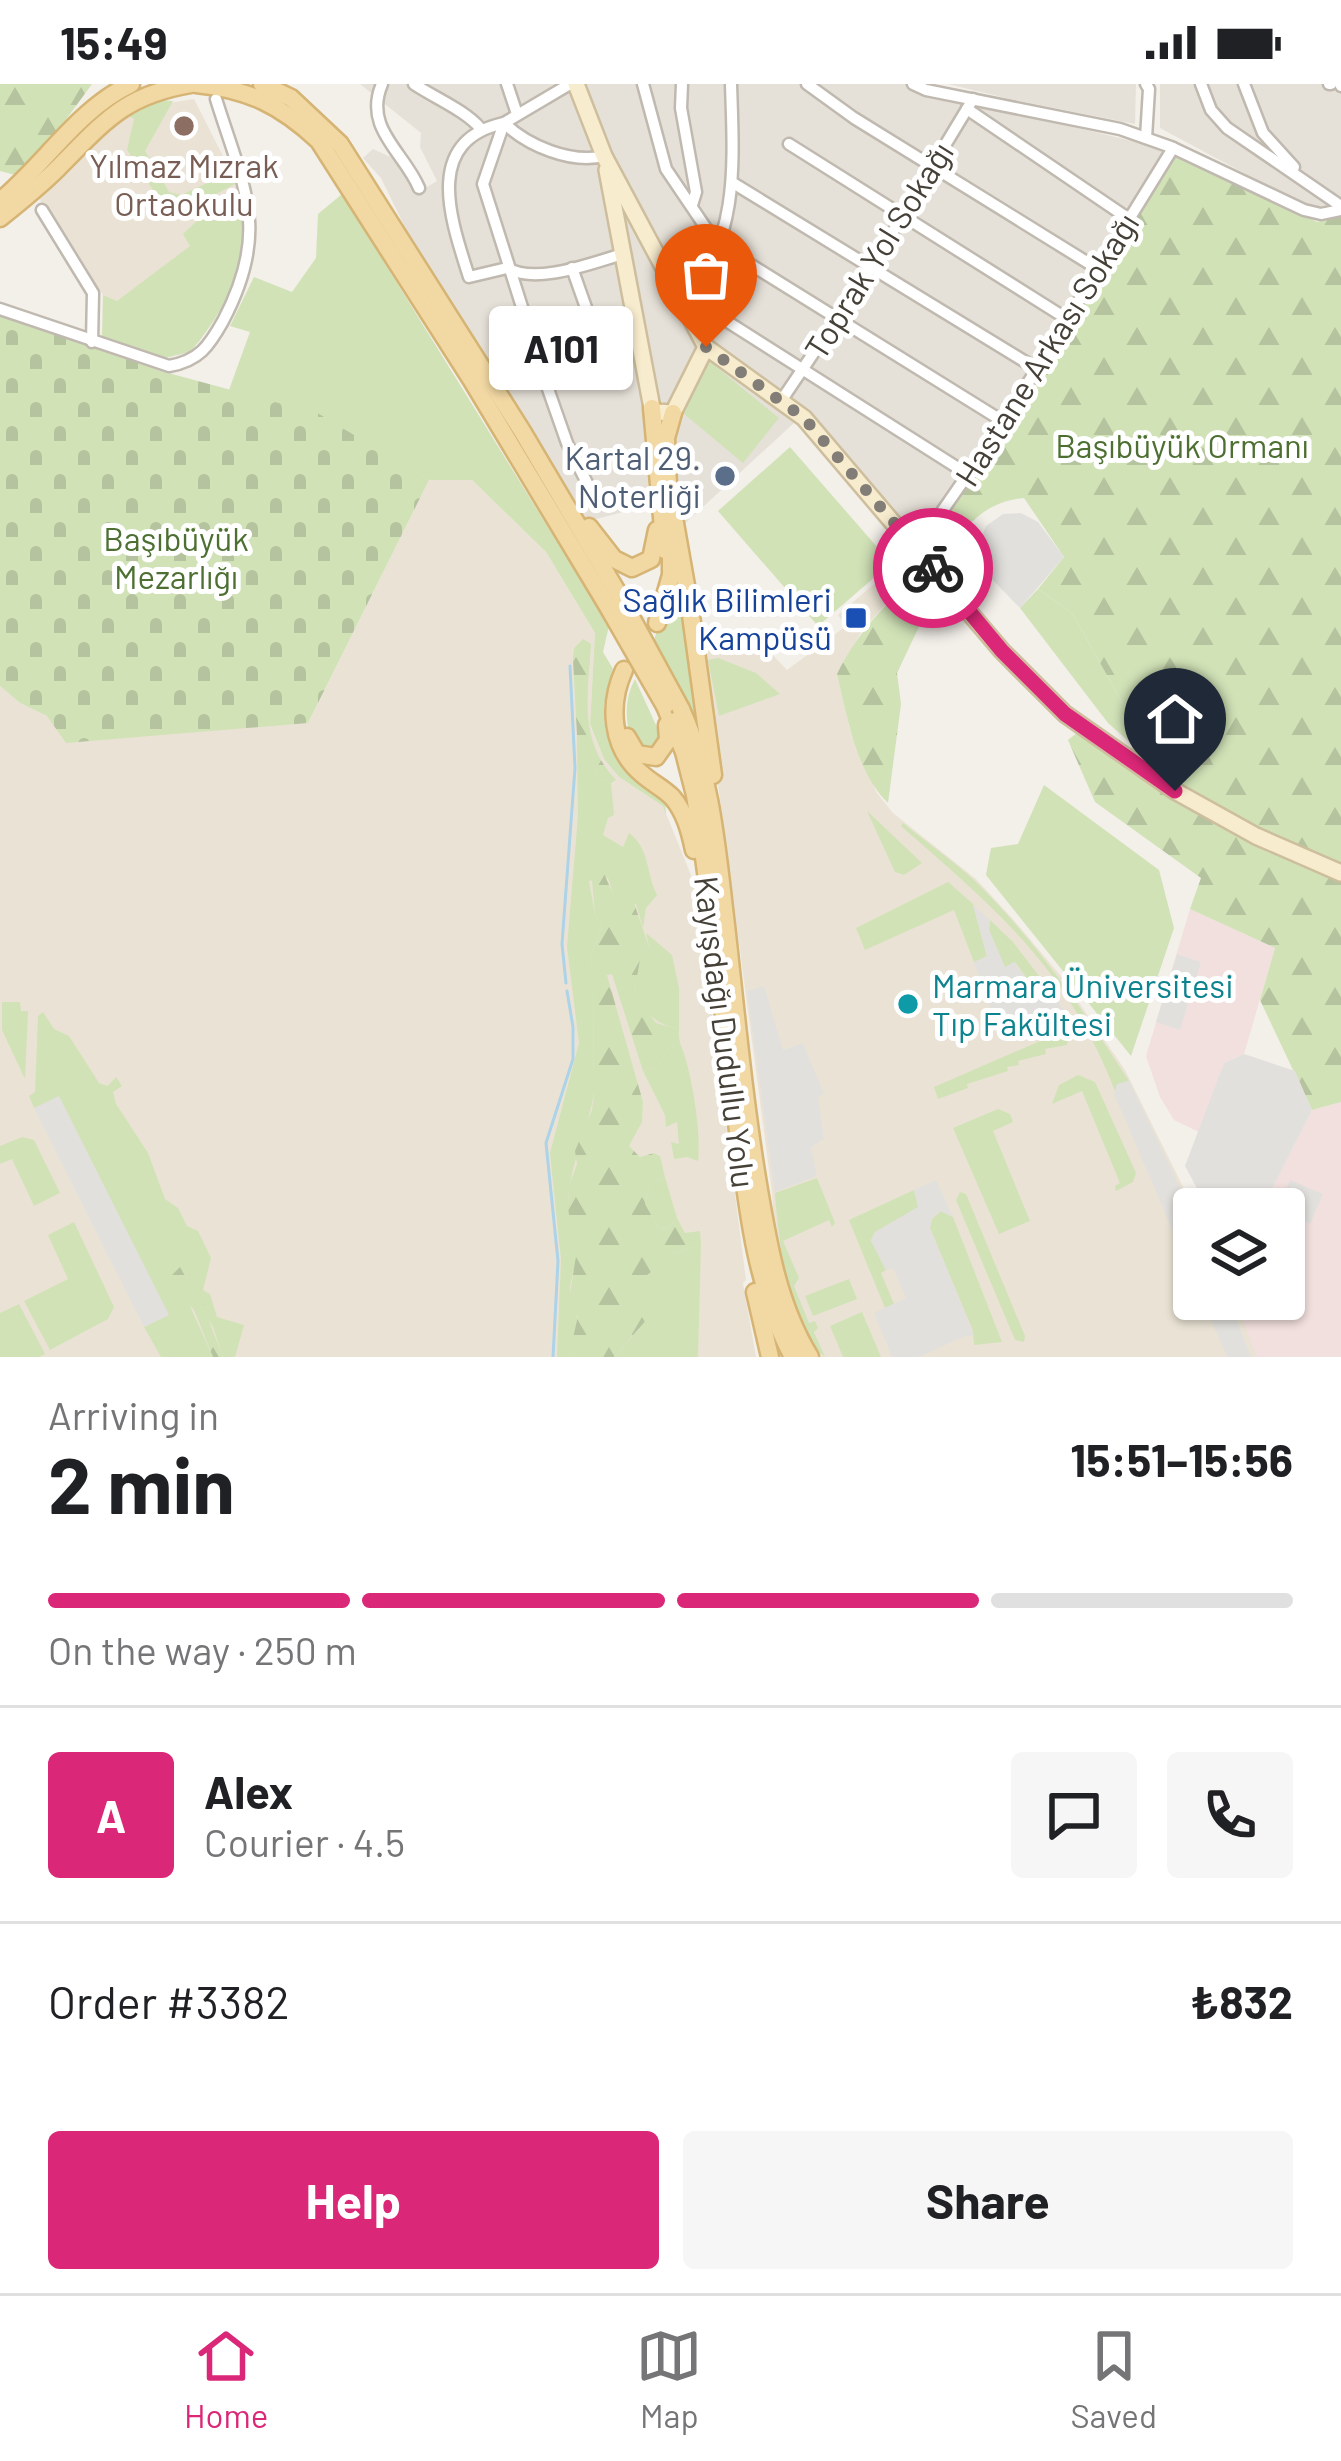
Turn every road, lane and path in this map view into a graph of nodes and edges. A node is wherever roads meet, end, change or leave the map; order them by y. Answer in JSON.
{"nodes":[{"id":1,"x":116,"y":84,"type":"edge"},
{"id":2,"x":131,"y":84,"type":"edge"},
{"id":3,"x":194,"y":84,"type":"edge"},
{"id":4,"x":382,"y":84,"type":"edge"},
{"id":5,"x":414,"y":84,"type":"edge"},
{"id":6,"x":507,"y":84,"type":"edge"},
{"id":7,"x":573,"y":84,"type":"edge"},
{"id":8,"x":643,"y":84,"type":"edge"},
{"id":9,"x":682,"y":84,"type":"edge"},
{"id":10,"x":731,"y":84,"type":"edge"},
{"id":11,"x":807,"y":84,"type":"edge"},
{"id":12,"x":913,"y":84,"type":"edge"},
{"id":13,"x":1146,"y":84,"type":"edge"},
{"id":14,"x":1201,"y":84,"type":"edge"},
{"id":15,"x":1244,"y":84,"type":"edge"},
{"id":16,"x":270,"y":86,"type":"edge"},
{"id":17,"x":216,"y":99,"type":"dead end"},
{"id":18,"x":970,"y":104,"type":"junction"},
{"id":19,"x":517,"y":114,"type":"junction"},
{"id":20,"x":504,"y":123,"type":"junction"},
{"id":21,"x":480,"y":128,"type":"junction"},
{"id":22,"x":66,"y":136,"type":"junction"},
{"id":23,"x":1146,"y":138,"type":"junction"},
{"id":24,"x":789,"y":144,"type":"dead end"},
{"id":25,"x":1173,"y":148,"type":"junction"},
{"id":26,"x":604,"y":155,"type":"junction"},
{"id":27,"x":932,"y":164,"type":"junction"},
{"id":28,"x":1303,"y":179,"type":"junction"},
{"id":29,"x":733,"y":183,"type":"junction"},
{"id":30,"x":419,"y":188,"type":"dead end"},
{"id":31,"x":0,"y":201,"type":"edge"},
{"id":32,"x":692,"y":206,"type":"junction"},
{"id":33,"x":1341,"y":208,"type":"edge"},
{"id":34,"x":42,"y":210,"type":"dead end"},
{"id":35,"x":902,"y":216,"type":"junction"},
{"id":36,"x":0,"y":218,"type":"edge"},
{"id":37,"x":1129,"y":219,"type":"junction"},
{"id":38,"x":716,"y":243,"type":"junction"},
{"id":39,"x":623,"y":254,"type":"junction"},
{"id":40,"x":507,"y":268,"type":"junction"},
{"id":41,"x":572,"y":268,"type":"junction"},
{"id":42,"x":871,"y":268,"type":"junction"},
{"id":43,"x":1098,"y":269,"type":"junction"},
{"id":44,"x":685,"y":296,"type":"junction"},
{"id":45,"x":0,"y":310,"type":"edge"},
{"id":46,"x":839,"y":316,"type":"junction"},
{"id":47,"x":1067,"y":319,"type":"junction"},
{"id":48,"x":638,"y":325,"type":"junction"},
{"id":49,"x":92,"y":342,"type":"junction"},
{"id":50,"x":706,"y":347,"type":"junction"},
{"id":51,"x":804,"y":367,"type":"junction"},
{"id":52,"x":1037,"y":369,"type":"junction"},
{"id":53,"x":781,"y":401,"type":"junction"},
{"id":54,"x":652,"y":408,"type":"junction"},
{"id":55,"x":673,"y":413,"type":"junction"},
{"id":56,"x":1004,"y":422,"type":"junction"},
{"id":57,"x":969,"y":475,"type":"junction"},
{"id":58,"x":663,"y":480,"type":"junction"},
{"id":59,"x":592,"y":491,"type":"dead end"},
{"id":60,"x":562,"y":495,"type":"junction"},
{"id":61,"x":920,"y":553,"type":"junction"},
{"id":62,"x":613,"y":600,"type":"junction"},
{"id":63,"x":654,"y":620,"type":"dead end"},
{"id":64,"x":673,"y":707,"type":"junction"},
{"id":65,"x":1341,"y":873,"type":"edge"},
{"id":66,"x":722,"y":889,"type":"junction"},
{"id":67,"x":712,"y":933,"type":"junction"},
{"id":68,"x":747,"y":1202,"type":"junction"},
{"id":69,"x":771,"y":1353,"type":"edge"},
{"id":70,"x":793,"y":1357,"type":"edge"},
{"id":71,"x":810,"y":1357,"type":"edge"}],
"edges":[{"from":1,"to":22,"type":"main road"},
{"from":2,"to":22,"type":"main road"},
{"from":3,"to":36,"type":"main road"},
{"from":3,"to":62,"type":"main road"},
{"from":4,"to":30,"type":"street"},
{"from":5,"to":21,"type":"street"},
{"from":6,"to":19,"type":"street"},
{"from":7,"to":19,"type":"street"},
{"from":7,"to":26,"type":"main road"},
{"from":8,"to":32,"type":"street"},
{"from":9,"to":32,"type":"street"},
{"from":10,"to":29,"type":"street"},
{"from":11,"to":27,"type":"street"},
{"from":12,"to":18,"type":"street"},
{"from":13,"to":23,"type":"street"},
{"from":14,"to":28,"type":"street"},
{"from":15,"to":28,"type":"street"},
{"from":16,"to":60,"type":"main road"},
{"from":17,"to":49,"type":"street"},
{"from":18,"to":23,"type":"street"},
{"from":18,"to":27,"type":"street","name":"Toprak Yol Sokağı"},
{"from":18,"to":37,"type":"street"},
{"from":19,"to":20,"type":"street"},
{"from":20,"to":21,"type":"street"},
{"from":20,"to":26,"type":"street"},
{"from":20,"to":40,"type":"street"},
{"from":21,"to":40,"type":"street"},
{"from":22,"to":31,"type":"main road"},
{"from":23,"to":25,"type":"street"},
{"from":24,"to":35,"type":"street"},
{"from":25,"to":33,"type":"street"},
{"from":25,"to":37,"type":"street","name":"Hastane Arkası Sokağı"},
{"from":26,"to":39,"type":"main road"},
{"from":26,"to":44,"type":"main road"},
{"from":27,"to":35,"type":"street","name":"Toprak Yol Sokağı"},
{"from":27,"to":43,"type":"street"},
{"from":28,"to":33,"type":"street"},
{"from":29,"to":38,"type":"street"},
{"from":29,"to":42,"type":"street"},
{"from":32,"to":38,"type":"street"},
{"from":34,"to":49,"type":"street"},
{"from":35,"to":42,"type":"street","name":"Toprak Yol Sokağı"},
{"from":35,"to":47,"type":"street"},
{"from":37,"to":43,"type":"street","name":"Hastane Arkası Sokağı"},
{"from":38,"to":44,"type":"street"},
{"from":38,"to":46,"type":"street"},
{"from":39,"to":41,"type":"street"},
{"from":39,"to":48,"type":"main road"},
{"from":40,"to":41,"type":"street"},
{"from":40,"to":59,"type":"street"},
{"from":41,"to":48,"type":"street"},
{"from":42,"to":46,"type":"street","name":"Toprak Yol Sokağı"},
{"from":42,"to":52,"type":"street"},
{"from":43,"to":47,"type":"street","name":"Hastane Arkası Sokağı"},
{"from":44,"to":50,"type":"main road"},
{"from":44,"to":51,"type":"street"},
{"from":45,"to":49,"type":"street"},
{"from":46,"to":51,"type":"street","name":"Toprak Yol Sokağı"},
{"from":46,"to":56,"type":"street"},
{"from":47,"to":52,"type":"street","name":"Hastane Arkası Sokağı"},
{"from":48,"to":54,"type":"main road"},
{"from":50,"to":53,"type":"main road"},
{"from":50,"to":55,"type":"main road"},
{"from":51,"to":53,"type":"street","name":"Toprak Yol Sokağı"},
{"from":51,"to":57,"type":"street"},
{"from":52,"to":56,"type":"street","name":"Hastane Arkası Sokağı"},
{"from":53,"to":61,"type":"main road"},
{"from":54,"to":55,"type":"main road"},
{"from":54,"to":58,"type":"main road"},
{"from":55,"to":58,"type":"main road"},
{"from":56,"to":57,"type":"street","name":"Hastane Arkası Sokağı"},
{"from":57,"to":61,"type":"street","name":"Hastane Arkası Sokağı"},
{"from":58,"to":60,"type":"main road"},
{"from":58,"to":63,"type":"main road"},
{"from":58,"to":66,"type":"main road"},
{"from":60,"to":62,"type":"main road"},
{"from":61,"to":65,"type":"main road"},
{"from":62,"to":64,"type":"main road","bridge":true},
{"from":64,"to":66,"type":"main road","name":"Kayışdağı Dudullu Yolu"},
{"from":64,"to":67,"type":"main road","name":"Kayışdağı Dudullu Yolu"},
{"from":64,"to":67,"type":"main road"},
{"from":66,"to":71,"type":"main road","name":"Kayışdağı Dudullu Yolu"},
{"from":67,"to":68,"type":"main road","name":"Kayışdağı Dudullu Yolu"},
{"from":68,"to":69,"type":"main road"},
{"from":68,"to":70,"type":"main road","name":"Kayışdağı Dudullu Yolu"}]}
